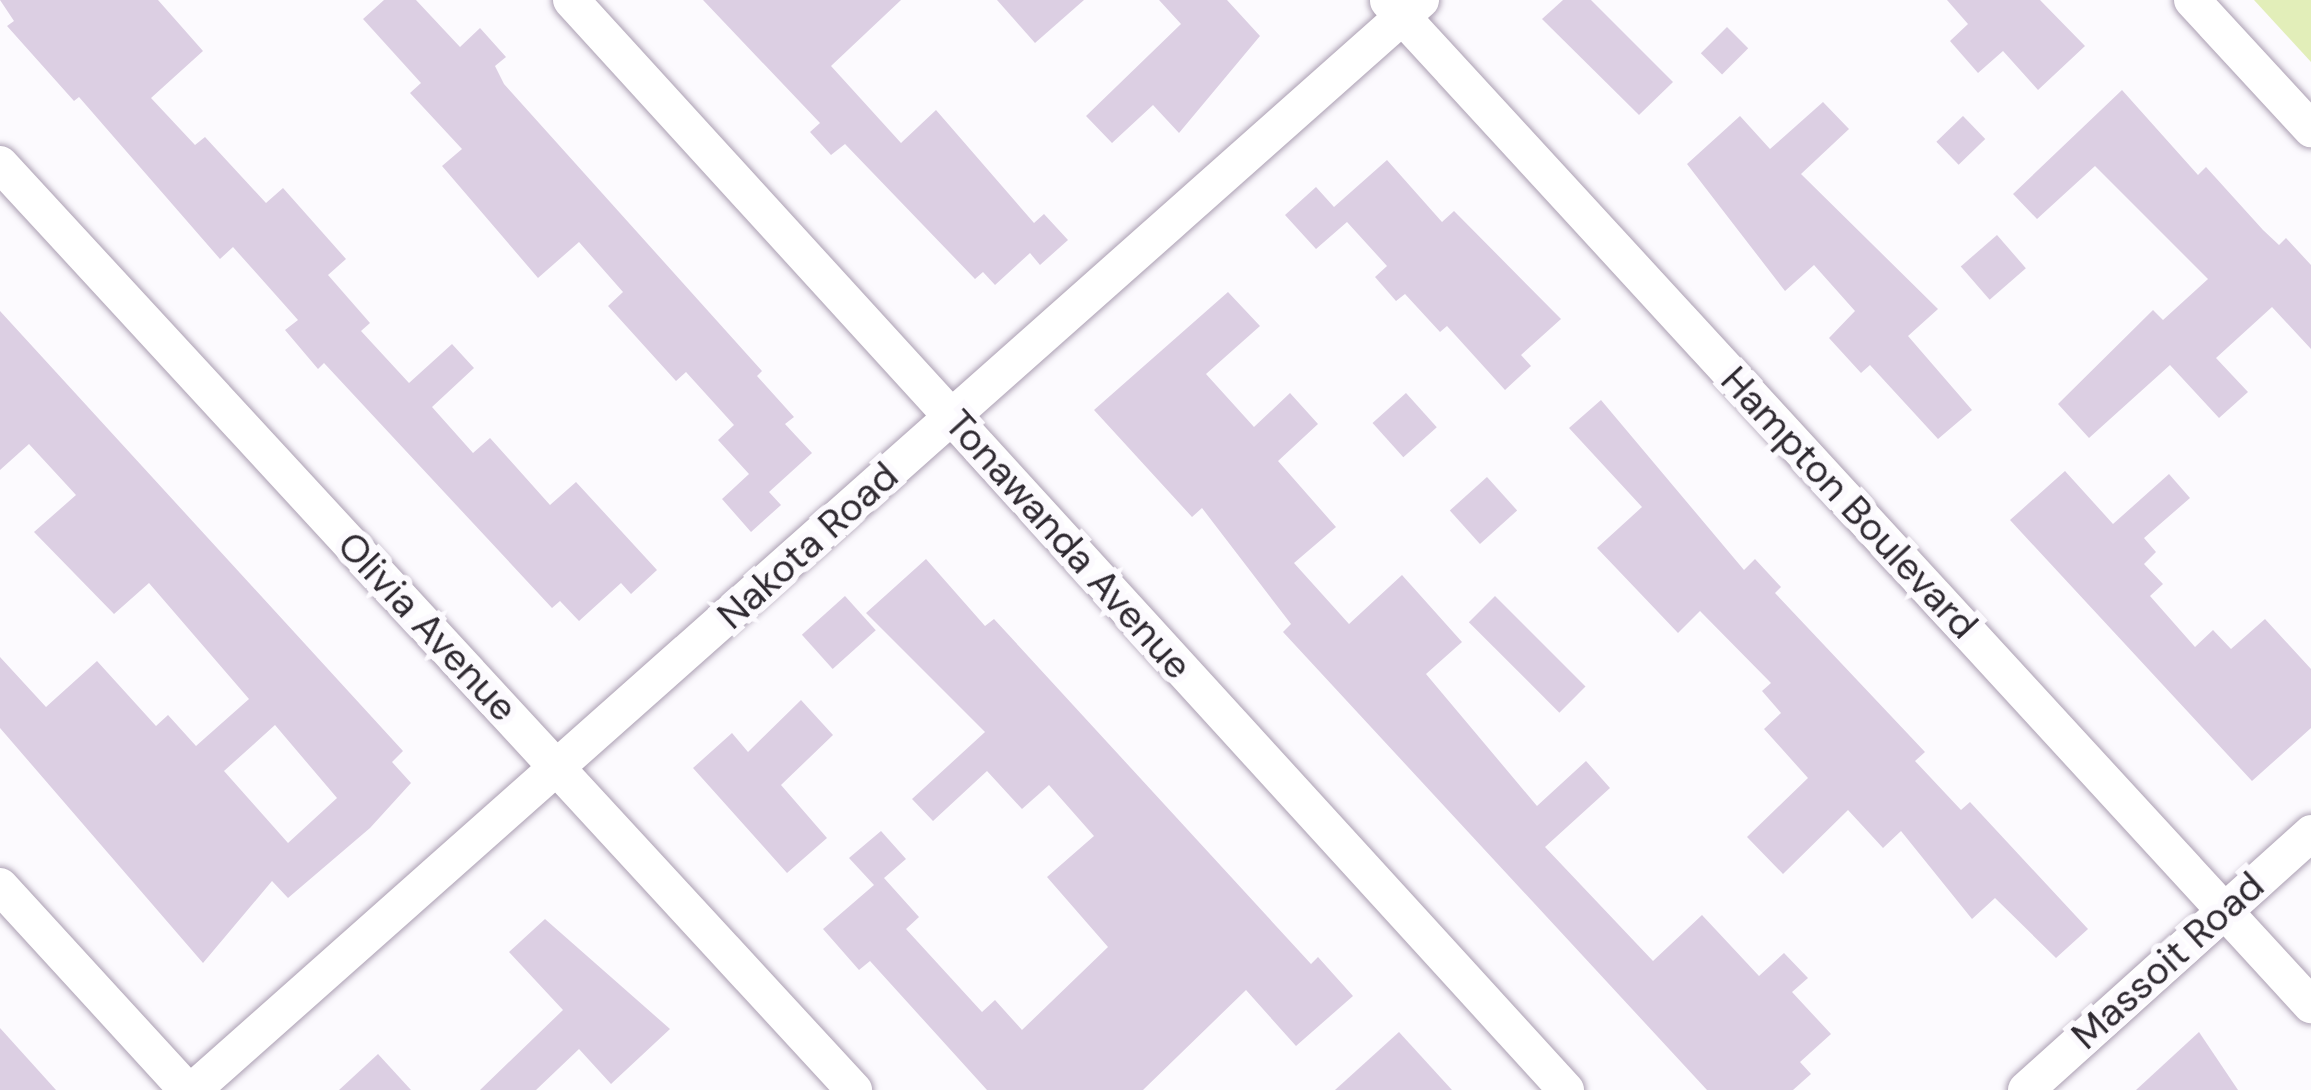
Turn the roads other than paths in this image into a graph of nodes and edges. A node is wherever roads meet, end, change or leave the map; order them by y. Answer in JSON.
{"nodes":[{"id":1,"x":571,"y":0,"type":"edge"},
{"id":2,"x":2192,"y":0,"type":"edge"},
{"id":3,"x":1404,"y":6,"type":"edge"},
{"id":4,"x":2311,"y":129,"type":"edge"},
{"id":5,"x":0,"y":164,"type":"edge"},
{"id":6,"x":952,"y":418,"type":"junction"},
{"id":7,"x":558,"y":770,"type":"junction"},
{"id":8,"x":2311,"y":832,"type":"edge"},
{"id":9,"x":0,"y":886,"type":"edge"},
{"id":10,"x":2224,"y":912,"type":"junction"},
{"id":11,"x":2311,"y":1005,"type":"edge"},
{"id":12,"x":190,"y":1090,"type":"edge"},
{"id":13,"x":854,"y":1090,"type":"edge"},
{"id":14,"x":1566,"y":1090,"type":"edge"},
{"id":15,"x":2026,"y":1090,"type":"edge"}],
"edges":[{"from":1,"to":6,"type":"street","name":"Tonawanda Avenue"},
{"from":2,"to":4,"type":"street"},
{"from":3,"to":6,"type":"street","name":"Nakota Road"},
{"from":3,"to":10,"type":"street","name":"Hampton Boulevard"},
{"from":5,"to":7,"type":"street","name":"Olivia Avenue"},
{"from":6,"to":7,"type":"street","name":"Nakota Road"},
{"from":6,"to":14,"type":"street","name":"Tonawanda Avenue"},
{"from":7,"to":12,"type":"street","name":"Nakota Road"},
{"from":7,"to":13,"type":"street","name":"Olivia Avenue"},
{"from":8,"to":10,"type":"street","name":"Massoit Road"},
{"from":9,"to":12,"type":"street"},
{"from":10,"to":11,"type":"street","name":"Hampton Boulevard"},
{"from":10,"to":15,"type":"street","name":"Massoit Road"}]}
